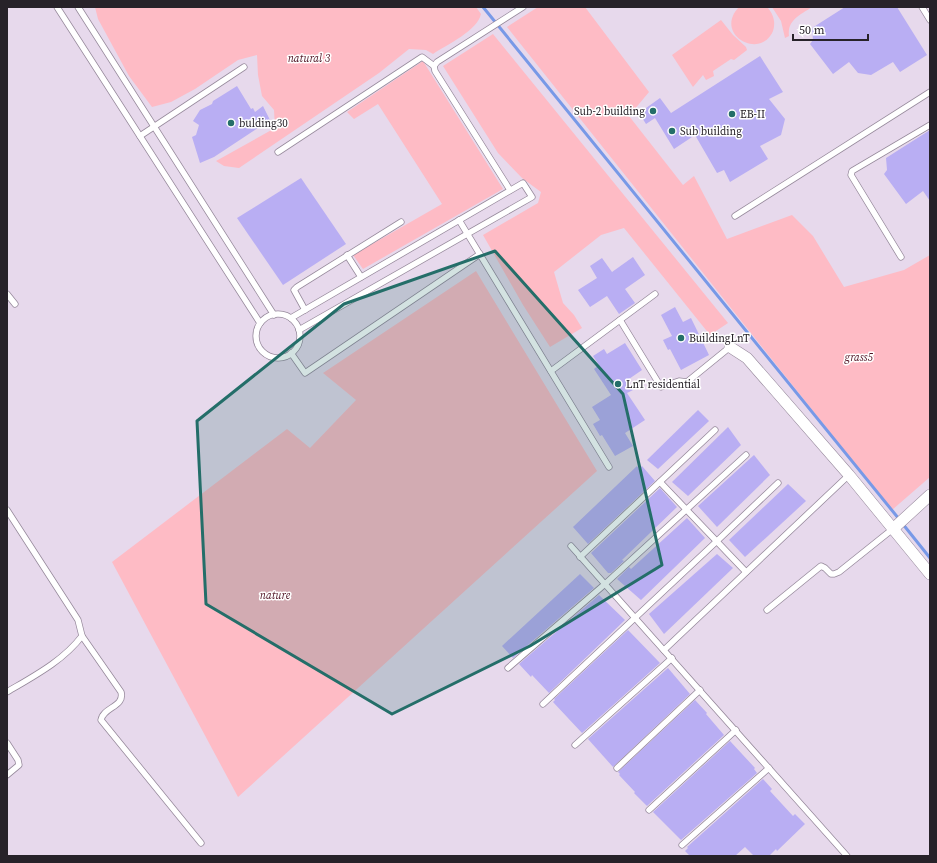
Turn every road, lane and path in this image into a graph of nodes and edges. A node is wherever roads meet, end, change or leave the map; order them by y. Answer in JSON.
{"nodes":[{"id":1,"x":57,"y":7,"type":"edge"},
{"id":2,"x":78,"y":7,"type":"edge"},
{"id":3,"x":523,"y":7,"type":"edge"},
{"id":4,"x":922,"y":7,"type":"edge"},
{"id":5,"x":930,"y":20,"type":"edge"},
{"id":6,"x":434,"y":66,"type":"junction"},
{"id":7,"x":244,"y":67,"type":"dead end"},
{"id":8,"x":930,"y":92,"type":"edge"},
{"id":9,"x":930,"y":125,"type":"edge"},
{"id":10,"x":154,"y":127,"type":"junction"},
{"id":11,"x":140,"y":136,"type":"junction"},
{"id":12,"x":278,"y":152,"type":"dead end"},
{"id":13,"x":510,"y":190,"type":"junction"},
{"id":14,"x":735,"y":216,"type":"dead end"},
{"id":15,"x":459,"y":220,"type":"junction"},
{"id":16,"x":401,"y":222,"type":"dead end"},
{"id":17,"x":468,"y":233,"type":"junction"},
{"id":18,"x":480,"y":254,"type":"junction"},
{"id":19,"x":347,"y":255,"type":"junction"},
{"id":20,"x":901,"y":257,"type":"dead end"},
{"id":21,"x":361,"y":277,"type":"junction"},
{"id":22,"x":7,"y":294,"type":"edge"},
{"id":23,"x":655,"y":294,"type":"dead end"},
{"id":24,"x":16,"y":304,"type":"dead end"},
{"id":25,"x":305,"y":310,"type":"junction"},
{"id":26,"x":274,"y":315,"type":"junction"},
{"id":27,"x":291,"y":318,"type":"junction"},
{"id":28,"x":620,"y":320,"type":"junction"},
{"id":29,"x":260,"y":323,"type":"junction"},
{"id":30,"x":299,"y":330,"type":"junction"},
{"id":31,"x":730,"y":347,"type":"joint"},
{"id":32,"x":291,"y":354,"type":"junction"},
{"id":33,"x":552,"y":371,"type":"junction"},
{"id":34,"x":715,"y":430,"type":"dead end"},
{"id":35,"x":746,"y":455,"type":"dead end"},
{"id":36,"x":609,"y":467,"type":"dead end"},
{"id":37,"x":849,"y":475,"type":"junction"},
{"id":38,"x":660,"y":482,"type":"junction"},
{"id":39,"x":778,"y":483,"type":"dead end"},
{"id":40,"x":930,"y":496,"type":"edge"},
{"id":41,"x":687,"y":509,"type":"junction"},
{"id":42,"x":7,"y":510,"type":"edge"},
{"id":43,"x":894,"y":528,"type":"junction"},
{"id":44,"x":717,"y":541,"type":"junction"},
{"id":45,"x":571,"y":546,"type":"dead end"},
{"id":46,"x":580,"y":556,"type":"junction"},
{"id":47,"x":746,"y":572,"type":"junction"},
{"id":48,"x":930,"y":574,"type":"edge"},
{"id":49,"x":604,"y":584,"type":"junction"},
{"id":50,"x":767,"y":610,"type":"dead end"},
{"id":51,"x":634,"y":618,"type":"junction"},
{"id":52,"x":82,"y":636,"type":"junction"},
{"id":53,"x":664,"y":650,"type":"junction"},
{"id":54,"x":672,"y":658,"type":"junction"},
{"id":55,"x":508,"y":668,"type":"dead end"},
{"id":56,"x":700,"y":690,"type":"junction"},
{"id":57,"x":7,"y":692,"type":"edge"},
{"id":58,"x":543,"y":704,"type":"dead end"},
{"id":59,"x":736,"y":730,"type":"junction"},
{"id":60,"x":7,"y":743,"type":"edge"},
{"id":61,"x":575,"y":745,"type":"dead end"},
{"id":62,"x":617,"y":768,"type":"dead end"},
{"id":63,"x":769,"y":768,"type":"junction"},
{"id":64,"x":7,"y":775,"type":"edge"},
{"id":65,"x":649,"y":810,"type":"dead end"},
{"id":66,"x":200,"y":843,"type":"dead end"},
{"id":67,"x":682,"y":845,"type":"dead end"},
{"id":68,"x":847,"y":856,"type":"edge"}],
"edges":[{"from":1,"to":11,"type":"lane"},
{"from":2,"to":10,"type":"lane"},
{"from":3,"to":6,"type":"lane"},
{"from":4,"to":5,"type":"lane"},
{"from":6,"to":12,"type":"lane"},
{"from":6,"to":13,"type":"lane"},
{"from":7,"to":10,"type":"lane"},
{"from":8,"to":14,"type":"lane"},
{"from":9,"to":20,"type":"lane"},
{"from":10,"to":11,"type":"lane"},
{"from":10,"to":26,"type":"lane"},
{"from":11,"to":29,"type":"lane"},
{"from":13,"to":15,"type":"lane"},
{"from":13,"to":17,"type":"lane"},
{"from":15,"to":17,"type":"lane"},
{"from":15,"to":21,"type":"lane"},
{"from":16,"to":19,"type":"lane"},
{"from":17,"to":18,"type":"lane"},
{"from":17,"to":30,"type":"lane"},
{"from":18,"to":32,"type":"lane"},
{"from":18,"to":33,"type":"lane"},
{"from":19,"to":21,"type":"lane"},
{"from":19,"to":25,"type":"lane"},
{"from":21,"to":25,"type":"lane"},
{"from":22,"to":24,"type":"lane"},
{"from":23,"to":28,"type":"lane"},
{"from":25,"to":27,"type":"lane"},
{"from":26,"to":27,"type":"lane"},
{"from":26,"to":29,"type":"lane"},
{"from":27,"to":30,"type":"lane"},
{"from":28,"to":31,"type":"lane"},
{"from":28,"to":33,"type":"lane"},
{"from":29,"to":32,"type":"lane"},
{"from":30,"to":32,"type":"lane"},
{"from":31,"to":37,"type":"street"},
{"from":33,"to":36,"type":"lane"},
{"from":34,"to":38,"type":"lane"},
{"from":35,"to":41,"type":"lane"},
{"from":37,"to":43,"type":"street"},
{"from":37,"to":47,"type":"lane"},
{"from":38,"to":41,"type":"lane"},
{"from":38,"to":46,"type":"lane"},
{"from":39,"to":44,"type":"lane"},
{"from":40,"to":43,"type":"street"},
{"from":41,"to":44,"type":"lane"},
{"from":41,"to":49,"type":"lane"},
{"from":42,"to":52,"type":"lane"},
{"from":43,"to":48,"type":"street"},
{"from":43,"to":50,"type":"lane"},
{"from":44,"to":47,"type":"lane"},
{"from":44,"to":51,"type":"lane"},
{"from":45,"to":46,"type":"lane"},
{"from":46,"to":49,"type":"lane"},
{"from":47,"to":53,"type":"lane"},
{"from":49,"to":51,"type":"lane"},
{"from":49,"to":55,"type":"lane"},
{"from":51,"to":53,"type":"lane"},
{"from":51,"to":58,"type":"lane"},
{"from":52,"to":57,"type":"lane"},
{"from":52,"to":66,"type":"lane"},
{"from":53,"to":54,"type":"lane"},
{"from":54,"to":56,"type":"lane"},
{"from":54,"to":61,"type":"lane"},
{"from":56,"to":59,"type":"lane"},
{"from":56,"to":62,"type":"lane"},
{"from":59,"to":63,"type":"lane"},
{"from":59,"to":65,"type":"lane"},
{"from":60,"to":64,"type":"lane"},
{"from":63,"to":67,"type":"lane"},
{"from":63,"to":68,"type":"lane"}]}
